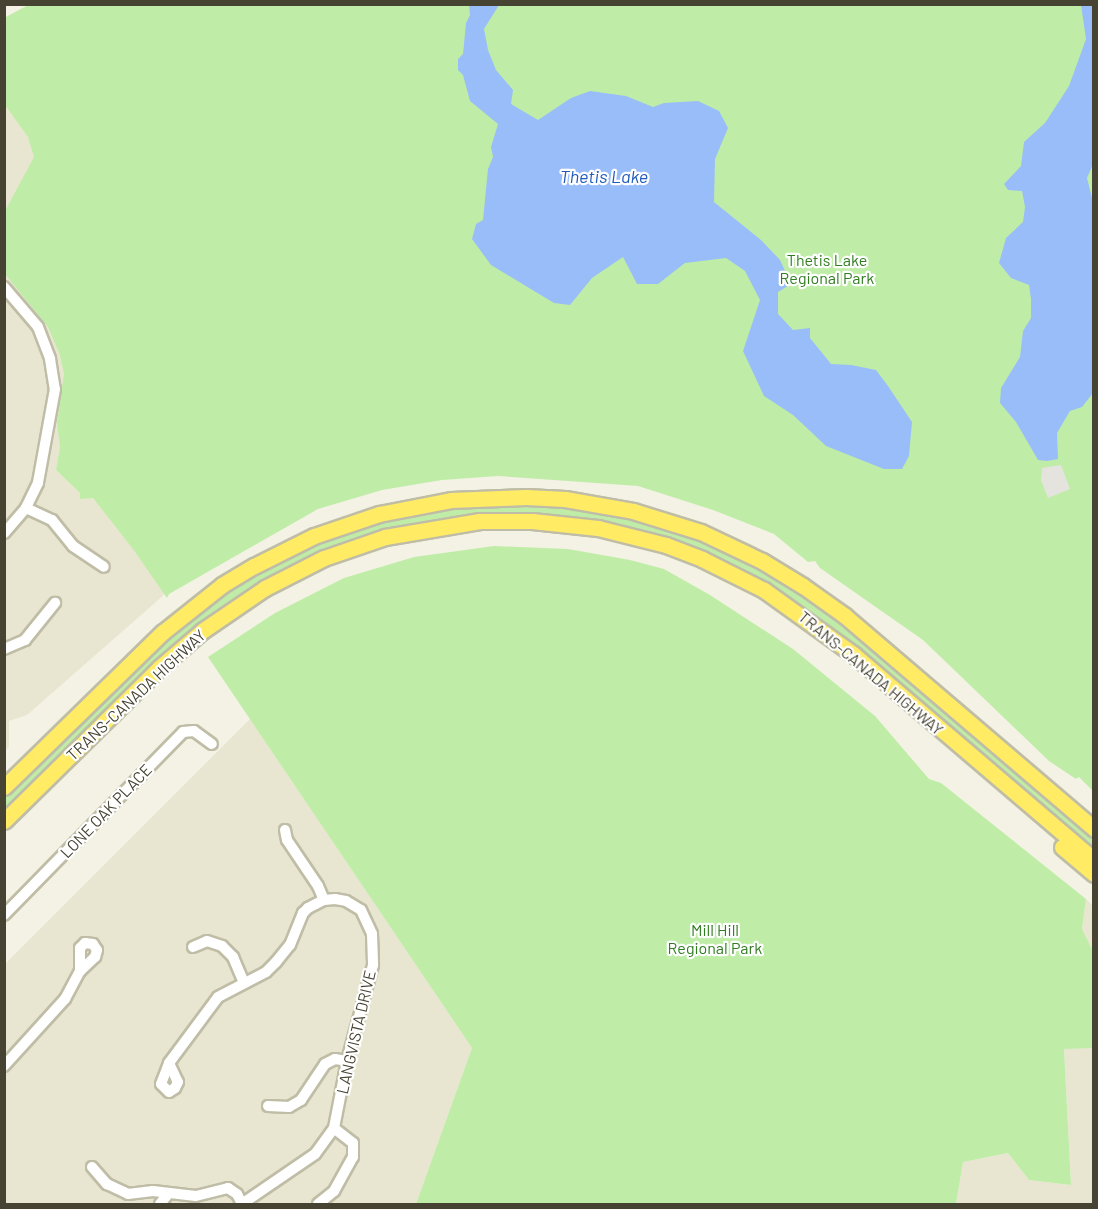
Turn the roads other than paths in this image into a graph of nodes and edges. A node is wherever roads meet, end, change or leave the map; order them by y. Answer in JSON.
{"nodes":[{"id":1,"x":4,"y":287,"type":"edge"},
{"id":2,"x":26,"y":508,"type":"junction"},
{"id":3,"x":8,"y":521,"type":"edge"},
{"id":4,"x":4,"y":532,"type":"edge"},
{"id":5,"x":104,"y":567,"type":"dead end"},
{"id":6,"x":55,"y":603,"type":"dead end"},
{"id":7,"x":4,"y":649,"type":"edge"},
{"id":8,"x":212,"y":744,"type":"dead end"},
{"id":9,"x":991,"y":774,"type":"junction"},
{"id":10,"x":4,"y":787,"type":"edge"},
{"id":11,"x":4,"y":821,"type":"edge"},
{"id":12,"x":1094,"y":829,"type":"edge"},
{"id":13,"x":285,"y":830,"type":"dead end"},
{"id":14,"x":1094,"y":860,"type":"edge"},
{"id":15,"x":1094,"y":874,"type":"edge"},
{"id":16,"x":324,"y":900,"type":"junction"},
{"id":17,"x":4,"y":915,"type":"edge"},
{"id":18,"x":193,"y":947,"type":"dead end"},
{"id":19,"x":80,"y":971,"type":"dead end"},
{"id":20,"x":244,"y":983,"type":"junction"},
{"id":21,"x":347,"y":1061,"type":"junction"},
{"id":22,"x":169,"y":1063,"type":"dead end"},
{"id":23,"x":4,"y":1066,"type":"edge"},
{"id":24,"x":268,"y":1106,"type":"dead end"},
{"id":25,"x":334,"y":1128,"type":"junction"},
{"id":26,"x":92,"y":1167,"type":"dead end"},
{"id":27,"x":169,"y":1193,"type":"junction"},
{"id":28,"x":160,"y":1204,"type":"edge"},
{"id":29,"x":242,"y":1204,"type":"edge"},
{"id":30,"x":318,"y":1204,"type":"edge"}],
"edges":[{"from":1,"to":2,"type":"street"},
{"from":2,"to":3,"type":"street"},
{"from":2,"to":5,"type":"street"},
{"from":3,"to":4,"type":"street"},
{"from":6,"to":7,"type":"street"},
{"from":8,"to":17,"type":"street","name":"LONE OAK PLACE"},
{"from":9,"to":11,"type":"highway","name":"TRANS-CANADA HIGHWAY"},
{"from":9,"to":14,"type":"highway","name":"TRANS-CANADA HIGHWAY"},
{"from":9,"to":15,"type":"highway"},
{"from":10,"to":12,"type":"highway","name":"TRANS-CANADA HIGHWAY"},
{"from":13,"to":16,"type":"street"},
{"from":16,"to":20,"type":"street"},
{"from":16,"to":21,"type":"street","name":"LANGVISTA DRIVE"},
{"from":18,"to":20,"type":"street"},
{"from":19,"to":23,"type":"street"},
{"from":20,"to":22,"type":"street"},
{"from":21,"to":24,"type":"street"},
{"from":21,"to":25,"type":"street","name":"LANGVISTA DRIVE"},
{"from":25,"to":29,"type":"street","name":"LANGVISTA DRIVE"},
{"from":25,"to":30,"type":"street"},
{"from":26,"to":27,"type":"street"},
{"from":27,"to":28,"type":"street"},
{"from":27,"to":29,"type":"street"}]}
